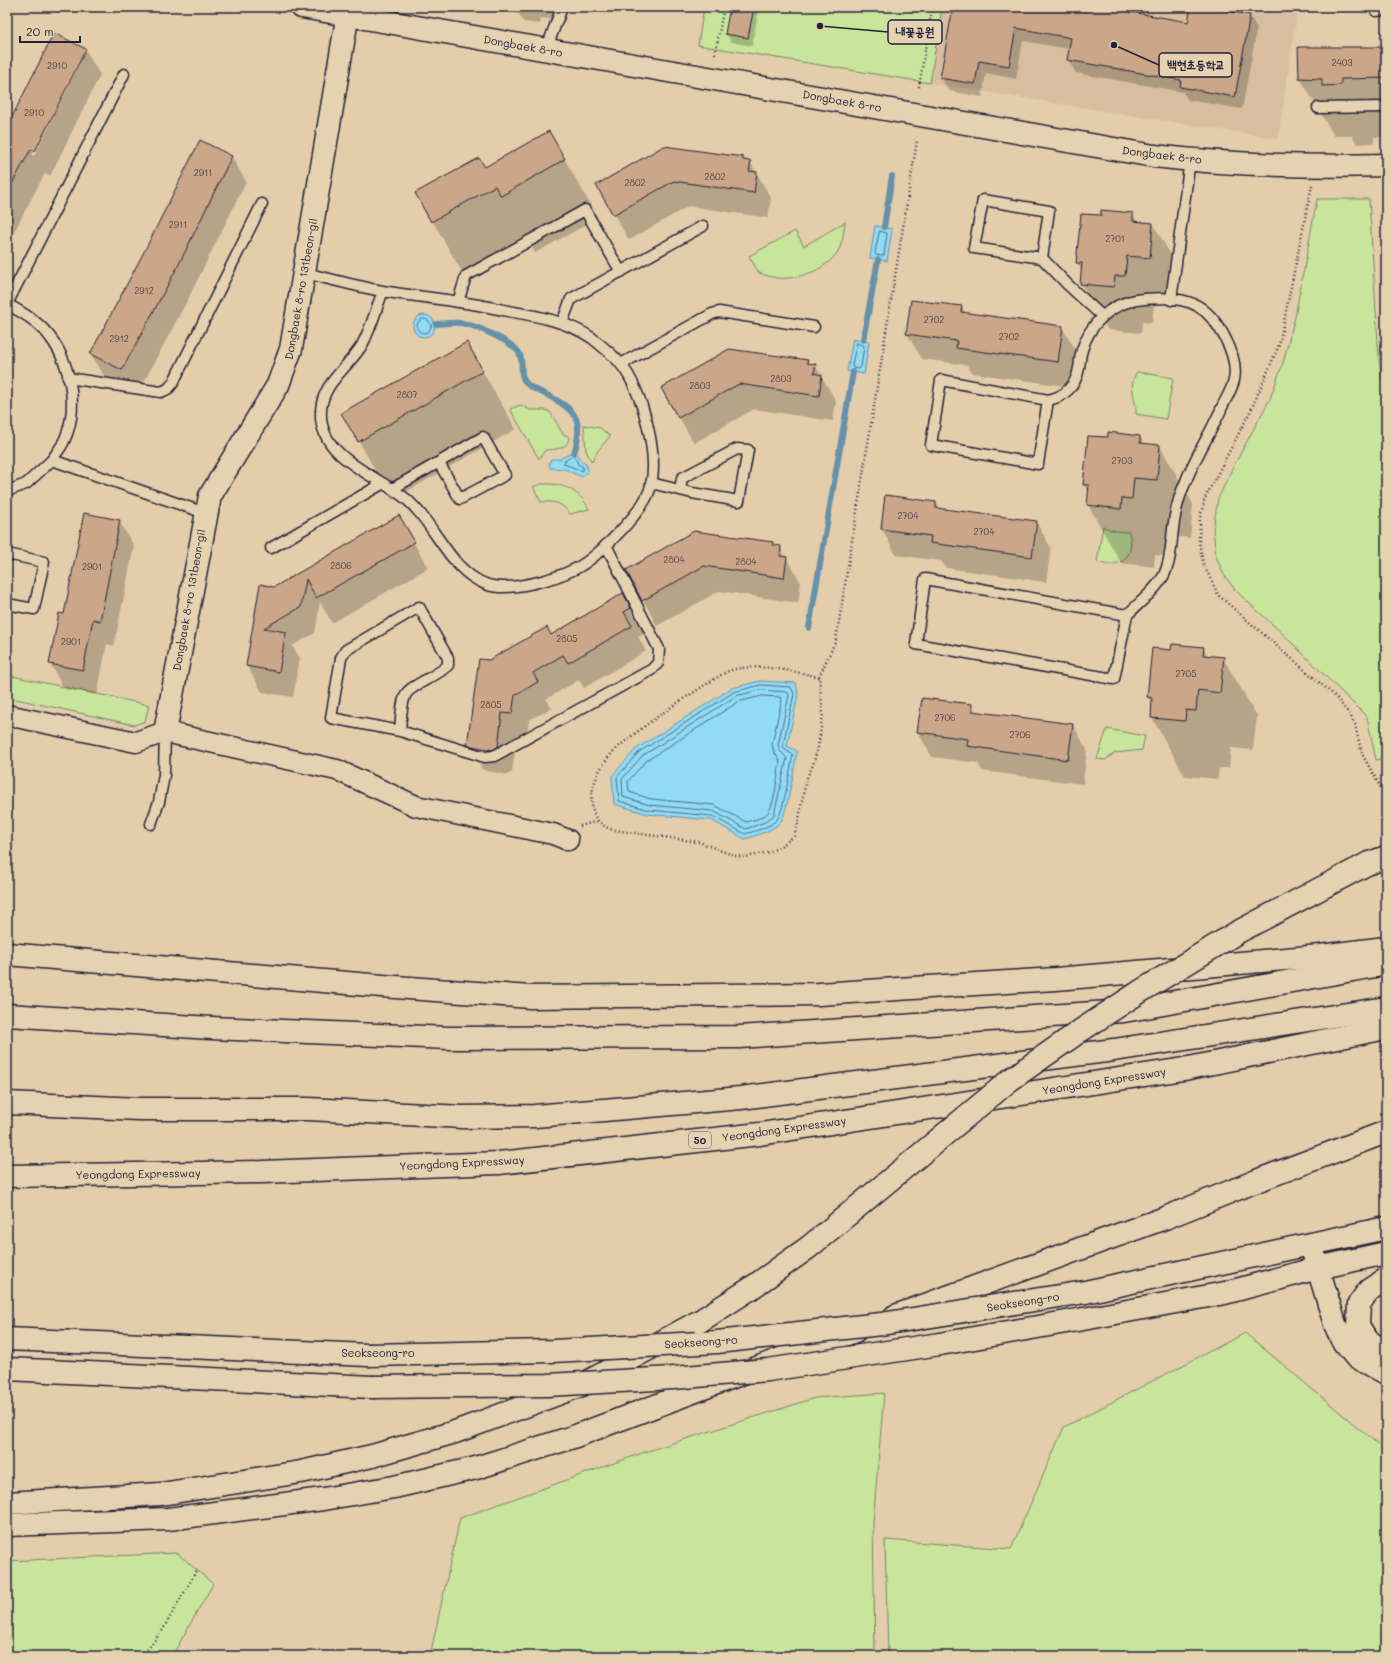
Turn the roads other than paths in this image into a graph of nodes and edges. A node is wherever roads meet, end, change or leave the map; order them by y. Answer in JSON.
{"nodes":[{"id":1,"x":302,"y":7,"type":"edge"},
{"id":2,"x":562,"y":7,"type":"edge"},
{"id":3,"x":348,"y":11,"type":"edge"},
{"id":4,"x":546,"y":50,"type":"junction"},
{"id":5,"x":124,"y":74,"type":"dead end"},
{"id":6,"x":1386,"y":107,"type":"edge"},
{"id":7,"x":1318,"y":108,"type":"dead end"},
{"id":8,"x":1190,"y":160,"type":"junction"},
{"id":9,"x":1386,"y":165,"type":"edge"},
{"id":10,"x":262,"y":204,"type":"dead end"},
{"id":11,"x":703,"y":226,"type":"dead end"},
{"id":12,"x":1042,"y":258,"type":"junction"},
{"id":13,"x":620,"y":272,"type":"junction"},
{"id":14,"x":304,"y":273,"type":"junction"},
{"id":15,"x":383,"y":291,"type":"junction"},
{"id":16,"x":1171,"y":300,"type":"junction"},
{"id":17,"x":458,"y":302,"type":"junction"},
{"id":18,"x":7,"y":304,"type":"edge"},
{"id":19,"x":1102,"y":316,"type":"junction"},
{"id":20,"x":562,"y":323,"type":"junction"},
{"id":21,"x":814,"y":327,"type":"dead end"},
{"id":22,"x":621,"y":364,"type":"junction"},
{"id":23,"x":68,"y":378,"type":"junction"},
{"id":24,"x":1048,"y":400,"type":"junction"},
{"id":25,"x":52,"y":460,"type":"junction"},
{"id":26,"x":439,"y":463,"type":"junction"},
{"id":27,"x":651,"y":483,"type":"junction"},
{"id":28,"x":382,"y":484,"type":"junction"},
{"id":29,"x":392,"y":489,"type":"junction"},
{"id":30,"x":680,"y":490,"type":"junction"},
{"id":31,"x":7,"y":491,"type":"edge"},
{"id":32,"x":205,"y":513,"type":"junction"},
{"id":33,"x":606,"y":546,"type":"junction"},
{"id":34,"x":271,"y":548,"type":"dead end"},
{"id":35,"x":7,"y":554,"type":"edge"},
{"id":36,"x":7,"y":604,"type":"edge"},
{"id":37,"x":1126,"y":615,"type":"junction"},
{"id":38,"x":7,"y":714,"type":"edge"},
{"id":39,"x":400,"y":731,"type":"junction"},
{"id":40,"x":165,"y":732,"type":"junction"},
{"id":41,"x":151,"y":824,"type":"dead end"},
{"id":42,"x":568,"y":840,"type":"dead end"},
{"id":43,"x":1386,"y":857,"type":"edge"},
{"id":44,"x":1386,"y":948,"type":"edge"},
{"id":45,"x":7,"y":954,"type":"edge"},
{"id":46,"x":1386,"y":964,"type":"edge"},
{"id":47,"x":1386,"y":1008,"type":"edge"},
{"id":48,"x":7,"y":1015,"type":"edge"},
{"id":49,"x":1386,"y":1028,"type":"edge"},
{"id":50,"x":7,"y":1103,"type":"edge"},
{"id":51,"x":1386,"y":1132,"type":"edge"},
{"id":52,"x":7,"y":1176,"type":"edge"},
{"id":53,"x":1386,"y":1228,"type":"edge"},
{"id":54,"x":1311,"y":1245,"type":"junction"},
{"id":55,"x":1386,"y":1252,"type":"edge"},
{"id":56,"x":1318,"y":1268,"type":"junction"},
{"id":57,"x":1386,"y":1279,"type":"edge"},
{"id":58,"x":7,"y":1339,"type":"edge"},
{"id":59,"x":1386,"y":1352,"type":"edge"},
{"id":60,"x":7,"y":1369,"type":"edge"},
{"id":61,"x":1386,"y":1373,"type":"edge"},
{"id":62,"x":7,"y":1503,"type":"edge"},
{"id":63,"x":7,"y":1525,"type":"edge"}],
"edges":[{"from":1,"to":3,"type":"main road","name":"Dongbaek 8-ro"},
{"from":2,"to":4,"type":"lane"},
{"from":3,"to":4,"type":"main road","name":"Dongbaek 8-ro"},
{"from":3,"to":14,"type":"main road","name":"Dongbaek 8-ro 131beon-gil"},
{"from":4,"to":8,"type":"main road","name":"Dongbaek 8-ro"},
{"from":5,"to":18,"type":"lane"},
{"from":6,"to":7,"type":"lane"},
{"from":8,"to":9,"type":"main road","name":"Dongbaek 8-ro"},
{"from":8,"to":16,"type":"lane"},
{"from":10,"to":23,"type":"lane"},
{"from":11,"to":13,"type":"lane"},
{"from":12,"to":12,"type":"lane"},
{"from":12,"to":19,"type":"lane"},
{"from":13,"to":17,"type":"lane"},
{"from":13,"to":20,"type":"lane"},
{"from":14,"to":15,"type":"lane"},
{"from":14,"to":32,"type":"main road","name":"Dongbaek 8-ro 131beon-gil"},
{"from":15,"to":17,"type":"lane"},
{"from":15,"to":28,"type":"lane"},
{"from":16,"to":19,"type":"lane"},
{"from":16,"to":37,"type":"lane"},
{"from":17,"to":20,"type":"lane"},
{"from":18,"to":23,"type":"lane"},
{"from":19,"to":24,"type":"lane"},
{"from":20,"to":22,"type":"lane"},
{"from":21,"to":22,"type":"lane"},
{"from":22,"to":27,"type":"lane"},
{"from":23,"to":25,"type":"lane"},
{"from":24,"to":24,"type":"lane"},
{"from":25,"to":31,"type":"lane"},
{"from":25,"to":32,"type":"lane"},
{"from":26,"to":26,"type":"lane"},
{"from":26,"to":29,"type":"lane"},
{"from":27,"to":30,"type":"lane"},
{"from":27,"to":33,"type":"lane"},
{"from":28,"to":29,"type":"lane"},
{"from":28,"to":34,"type":"lane"},
{"from":29,"to":33,"type":"lane"},
{"from":30,"to":30,"type":"lane"},
{"from":32,"to":40,"type":"main road","name":"Dongbaek 8-ro 131beon-gil"},
{"from":33,"to":39,"type":"lane"},
{"from":35,"to":36,"type":"lane"},
{"from":37,"to":37,"type":"lane"},
{"from":38,"to":40,"type":"street"},
{"from":39,"to":39,"type":"lane"},
{"from":40,"to":41,"type":"lane"},
{"from":40,"to":42,"type":"street"},
{"from":43,"to":62,"type":"main road","bridge":true},
{"from":44,"to":45,"type":"main road"},
{"from":46,"to":48,"type":"main road"},
{"from":47,"to":50,"type":"main road"},
{"from":49,"to":52,"type":"main road","name":"Yeongdong Expressway","number":"50"},
{"from":51,"to":63,"type":"main road"},
{"from":53,"to":54,"type":"main road","name":"Seokseong-ro"},
{"from":54,"to":56,"type":"main road"},
{"from":54,"to":58,"type":"main road","name":"Seokseong-ro","bridge":true},
{"from":55,"to":56,"type":"main road"},
{"from":56,"to":60,"type":"main road","bridge":true},
{"from":56,"to":61,"type":"main road"},
{"from":57,"to":59,"type":"main road"}]}
